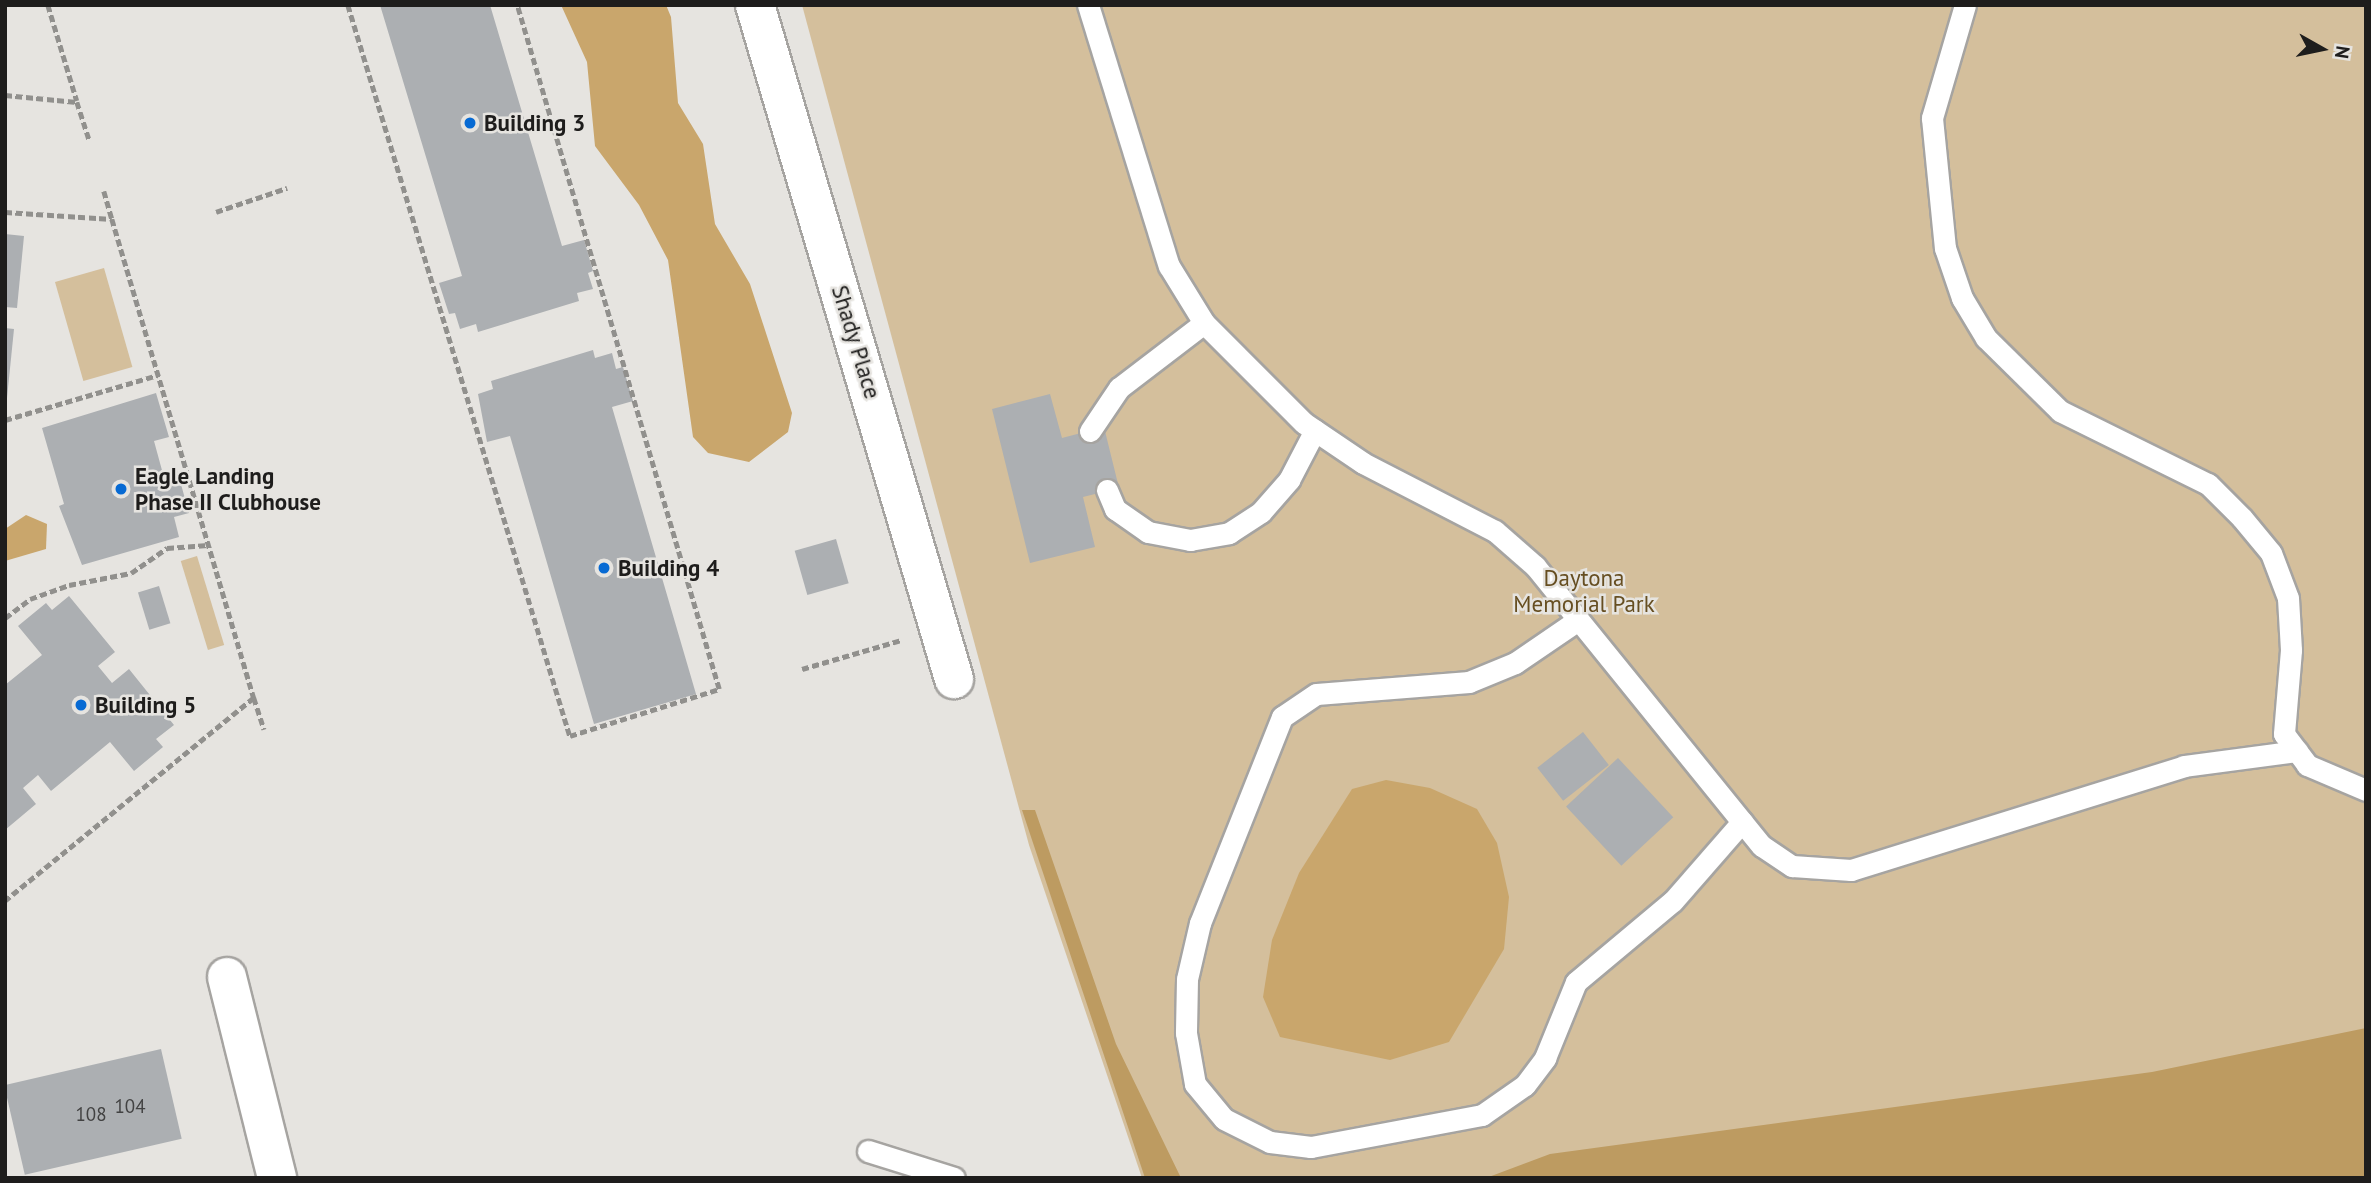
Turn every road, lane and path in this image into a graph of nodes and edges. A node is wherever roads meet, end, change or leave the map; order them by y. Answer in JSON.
{"nodes":[{"id":1,"x":48,"y":5,"type":"edge"},
{"id":2,"x":348,"y":5,"type":"edge"},
{"id":3,"x":517,"y":5,"type":"edge"},
{"id":4,"x":755,"y":5,"type":"edge"},
{"id":5,"x":1088,"y":5,"type":"edge"},
{"id":6,"x":1965,"y":5,"type":"edge"},
{"id":7,"x":5,"y":95,"type":"edge"},
{"id":8,"x":77,"y":102,"type":"junction"},
{"id":9,"x":89,"y":139,"type":"dead end"},
{"id":10,"x":288,"y":188,"type":"dead end"},
{"id":11,"x":104,"y":191,"type":"dead end"},
{"id":12,"x":5,"y":212,"type":"edge"},
{"id":13,"x":216,"y":212,"type":"dead end"},
{"id":14,"x":113,"y":219,"type":"junction"},
{"id":15,"x":1204,"y":323,"type":"junction"},
{"id":16,"x":158,"y":375,"type":"junction"},
{"id":17,"x":5,"y":420,"type":"edge"},
{"id":18,"x":1315,"y":430,"type":"junction"},
{"id":19,"x":1090,"y":431,"type":"dead end"},
{"id":20,"x":1107,"y":491,"type":"dead end"},
{"id":21,"x":208,"y":545,"type":"junction"},
{"id":22,"x":5,"y":618,"type":"edge"},
{"id":23,"x":1578,"y":620,"type":"junction"},
{"id":24,"x":901,"y":640,"type":"dead end"},
{"id":25,"x":802,"y":669,"type":"dead end"},
{"id":26,"x":954,"y":679,"type":"dead end"},
{"id":27,"x":254,"y":698,"type":"junction"},
{"id":28,"x":264,"y":729,"type":"dead end"},
{"id":29,"x":2297,"y":751,"type":"junction"},
{"id":30,"x":2366,"y":790,"type":"edge"},
{"id":31,"x":1742,"y":822,"type":"junction"},
{"id":32,"x":5,"y":901,"type":"edge"},
{"id":33,"x":227,"y":977,"type":"dead end"},
{"id":34,"x":868,"y":1151,"type":"dead end"},
{"id":35,"x":277,"y":1178,"type":"edge"},
{"id":36,"x":954,"y":1178,"type":"edge"}],
"edges":[{"from":1,"to":8,"type":"path"},
{"from":2,"to":3,"type":"path"},
{"from":4,"to":26,"type":"street","name":"Shady Place"},
{"from":5,"to":15,"type":"lane"},
{"from":6,"to":29,"type":"lane"},
{"from":7,"to":8,"type":"path"},
{"from":8,"to":9,"type":"path"},
{"from":10,"to":13,"type":"path"},
{"from":11,"to":14,"type":"path"},
{"from":12,"to":14,"type":"path"},
{"from":14,"to":16,"type":"path"},
{"from":15,"to":18,"type":"lane"},
{"from":15,"to":19,"type":"lane"},
{"from":16,"to":17,"type":"path"},
{"from":16,"to":21,"type":"path"},
{"from":18,"to":20,"type":"lane"},
{"from":18,"to":23,"type":"lane"},
{"from":21,"to":22,"type":"path"},
{"from":21,"to":27,"type":"path"},
{"from":23,"to":31,"type":"lane"},
{"from":23,"to":31,"type":"lane"},
{"from":24,"to":25,"type":"path"},
{"from":27,"to":28,"type":"path"},
{"from":27,"to":32,"type":"path"},
{"from":29,"to":30,"type":"lane"},
{"from":29,"to":31,"type":"lane"},
{"from":33,"to":35,"type":"street"},
{"from":34,"to":36,"type":"lane"}]}
